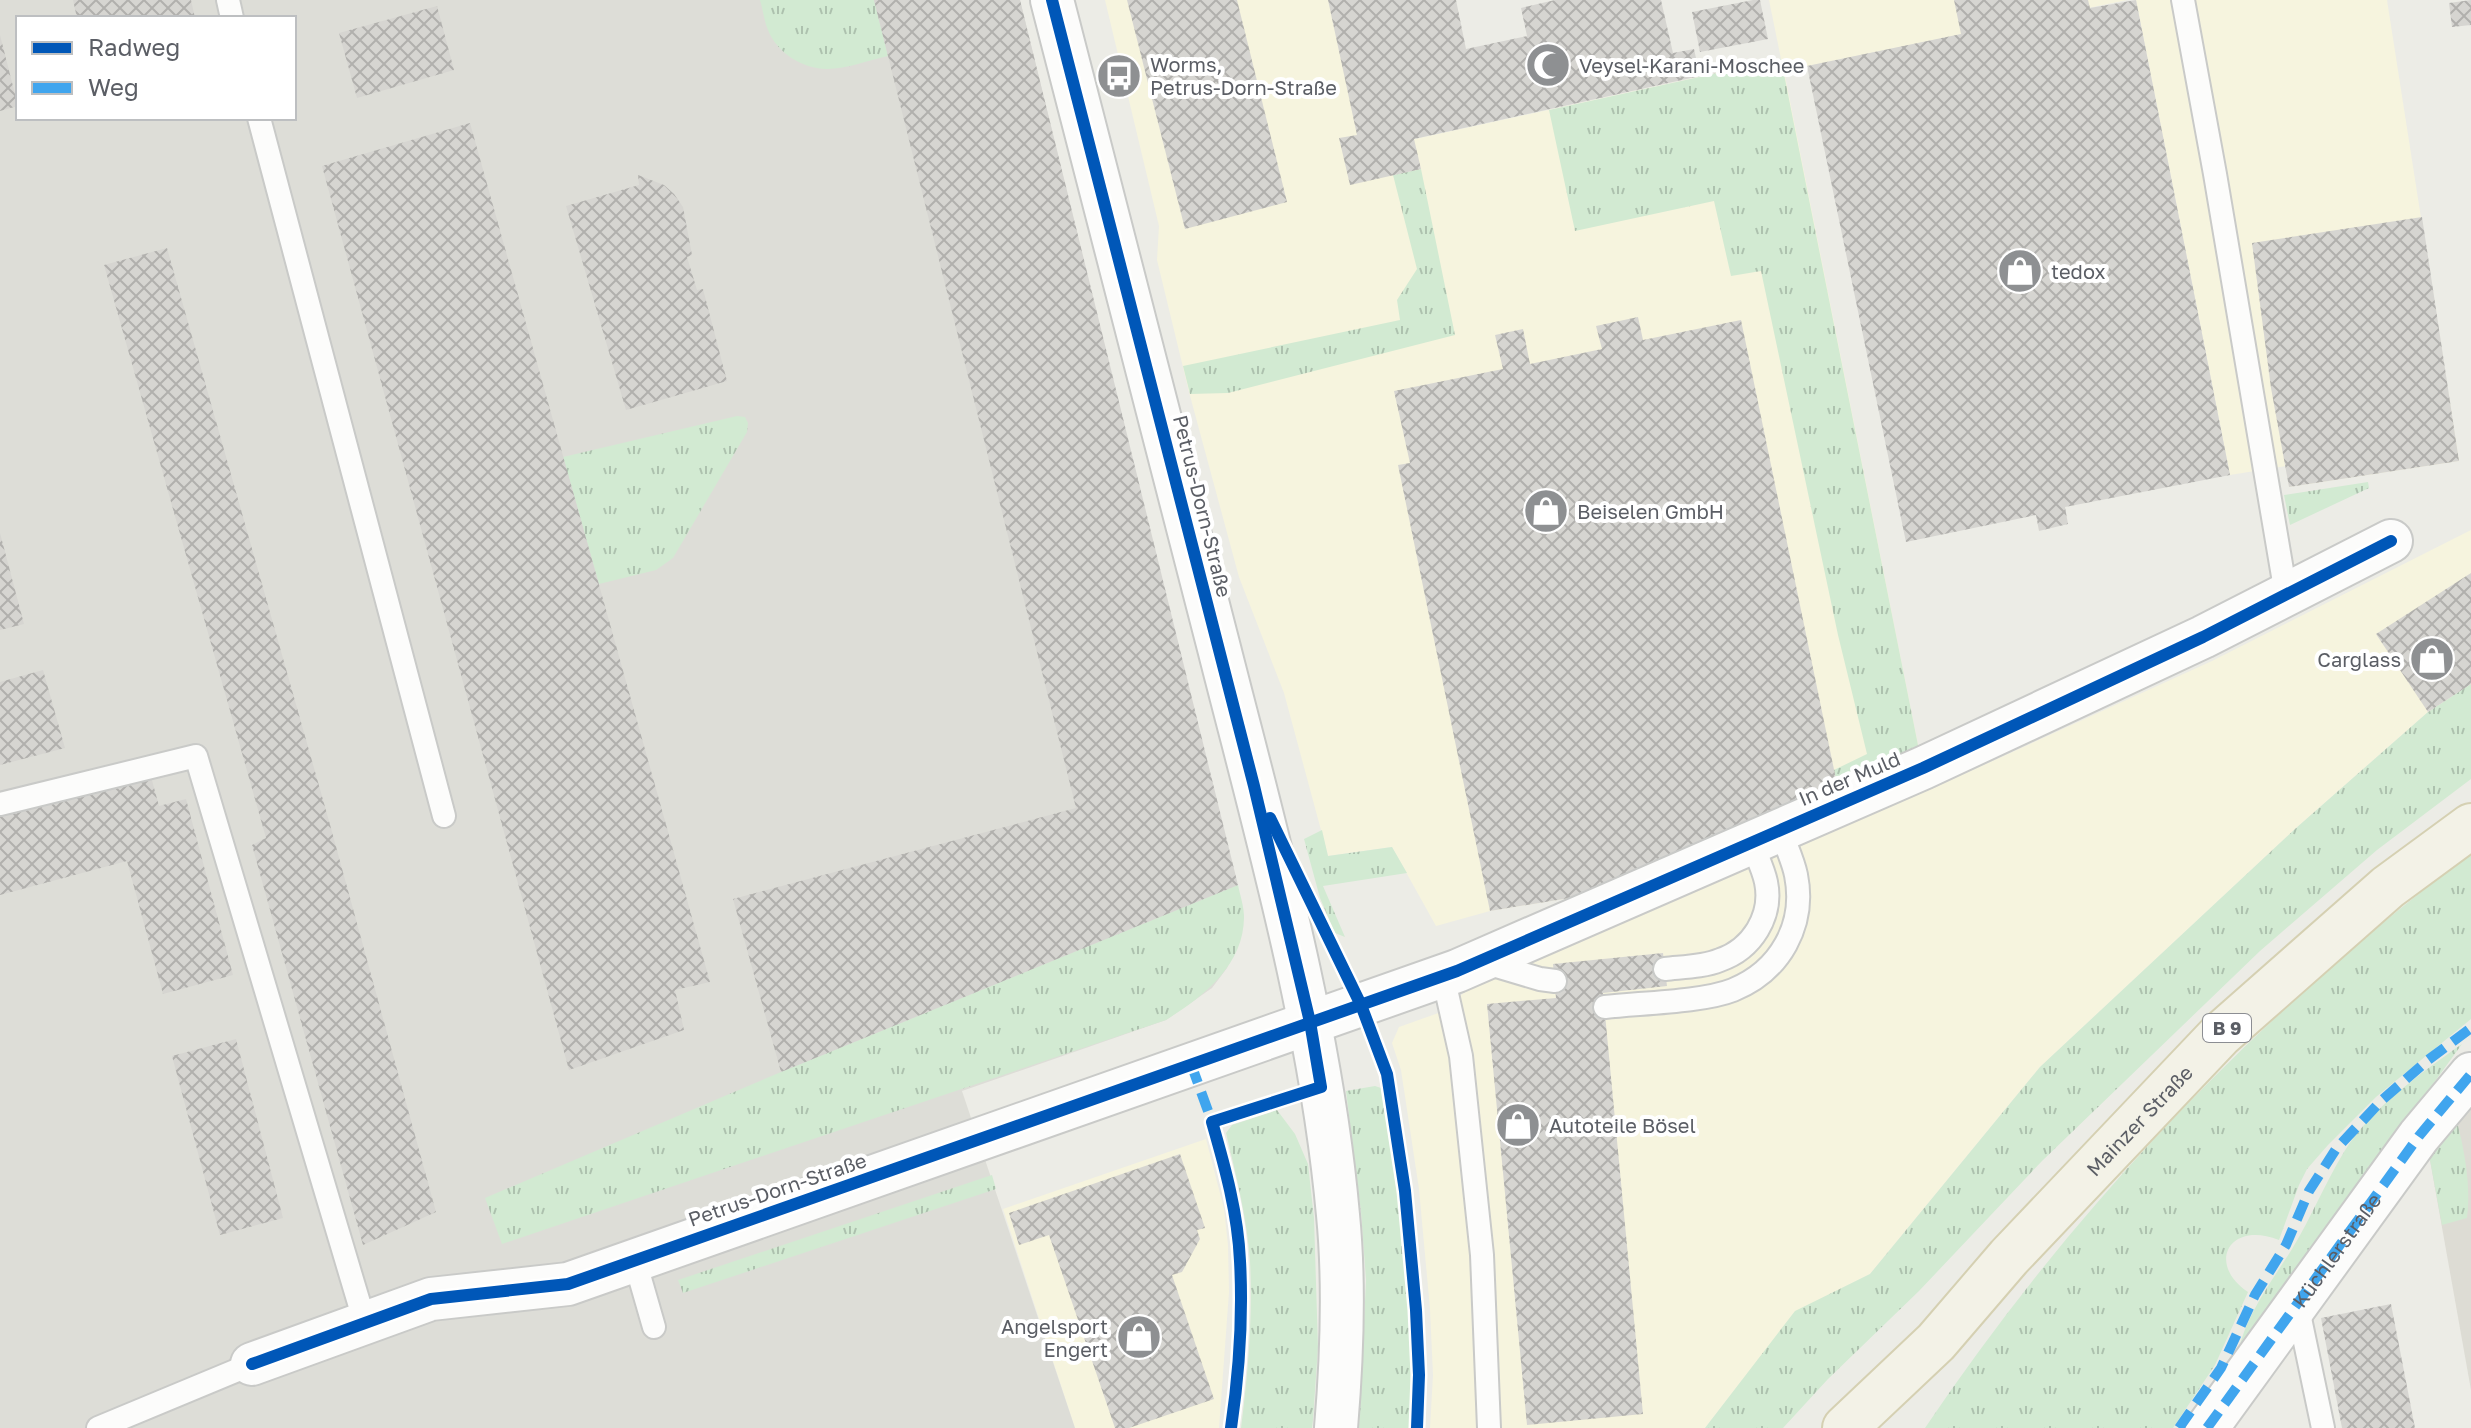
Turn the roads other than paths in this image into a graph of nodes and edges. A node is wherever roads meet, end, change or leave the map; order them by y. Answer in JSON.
{"nodes":[{"id":1,"x":1052,"y":0,"type":"edge"},
{"id":2,"x":2183,"y":0,"type":"edge"},
{"id":3,"x":260,"y":120,"type":"edge"},
{"id":4,"x":2391,"y":541,"type":"dead end"},
{"id":5,"x":2286,"y":594,"type":"junction"},
{"id":6,"x":0,"y":804,"type":"edge"},
{"id":7,"x":444,"y":816,"type":"dead end"},
{"id":8,"x":2471,"y":826,"type":"edge"},
{"id":9,"x":1765,"y":835,"type":"junction"},
{"id":10,"x":1461,"y":968,"type":"junction"},
{"id":11,"x":1665,"y":969,"type":"dead end"},
{"id":12,"x":1555,"y":981,"type":"dead end"},
{"id":13,"x":1605,"y":1007,"type":"dead end"},
{"id":14,"x":1310,"y":1022,"type":"junction"},
{"id":15,"x":2471,"y":1074,"type":"edge"},
{"id":16,"x":635,"y":1261,"type":"junction"},
{"id":17,"x":2297,"y":1304,"type":"junction"},
{"id":18,"x":365,"y":1323,"type":"junction"},
{"id":19,"x":654,"y":1327,"type":"dead end"},
{"id":20,"x":1936,"y":1342,"type":"junction"},
{"id":21,"x":252,"y":1364,"type":"joint"},
{"id":22,"x":98,"y":1428,"type":"edge"},
{"id":23,"x":1336,"y":1428,"type":"edge"},
{"id":24,"x":1489,"y":1428,"type":"edge"},
{"id":25,"x":1845,"y":1428,"type":"edge"},
{"id":26,"x":1888,"y":1428,"type":"edge"},
{"id":27,"x":2207,"y":1428,"type":"edge"},
{"id":28,"x":2323,"y":1428,"type":"edge"}],
"edges":[{"from":1,"to":14,"type":"street","name":"Petrus-Dorn-Straße"},
{"from":2,"to":5,"type":"lane"},
{"from":3,"to":7,"type":"lane"},
{"from":4,"to":5,"type":"street","name":"In der Muld"},
{"from":5,"to":9,"type":"street","name":"In der Muld"},
{"from":6,"to":18,"type":"lane"},
{"from":8,"to":20,"type":"main road","name":"Mainzer Straße","number":"B 9"},
{"from":9,"to":10,"type":"street","name":"In der Muld"},
{"from":9,"to":11,"type":"lane"},
{"from":9,"to":13,"type":"lane"},
{"from":10,"to":12,"type":"lane"},
{"from":10,"to":14,"type":"street","name":"In der Muld"},
{"from":10,"to":24,"type":"lane"},
{"from":14,"to":16,"type":"street","name":"Petrus-Dorn-Straße"},
{"from":14,"to":23,"type":"street","name":"Petrus-Dorn-Straße"},
{"from":15,"to":17,"type":"street","name":"Küchlerstraße"},
{"from":16,"to":18,"type":"street","name":"Petrus-Dorn-Straße"},
{"from":16,"to":19,"type":"lane"},
{"from":17,"to":27,"type":"street","name":"Küchlerstraße"},
{"from":17,"to":28,"type":"lane"},
{"from":18,"to":21,"type":"street","name":"Petrus-Dorn-Straße"},
{"from":20,"to":25,"type":"main road","name":"Mainzer Straße","number":"B 9"},
{"from":20,"to":26,"type":"main road","name":"Mainzer Straße","number":"B 9"},
{"from":21,"to":22,"type":"lane"}]}
